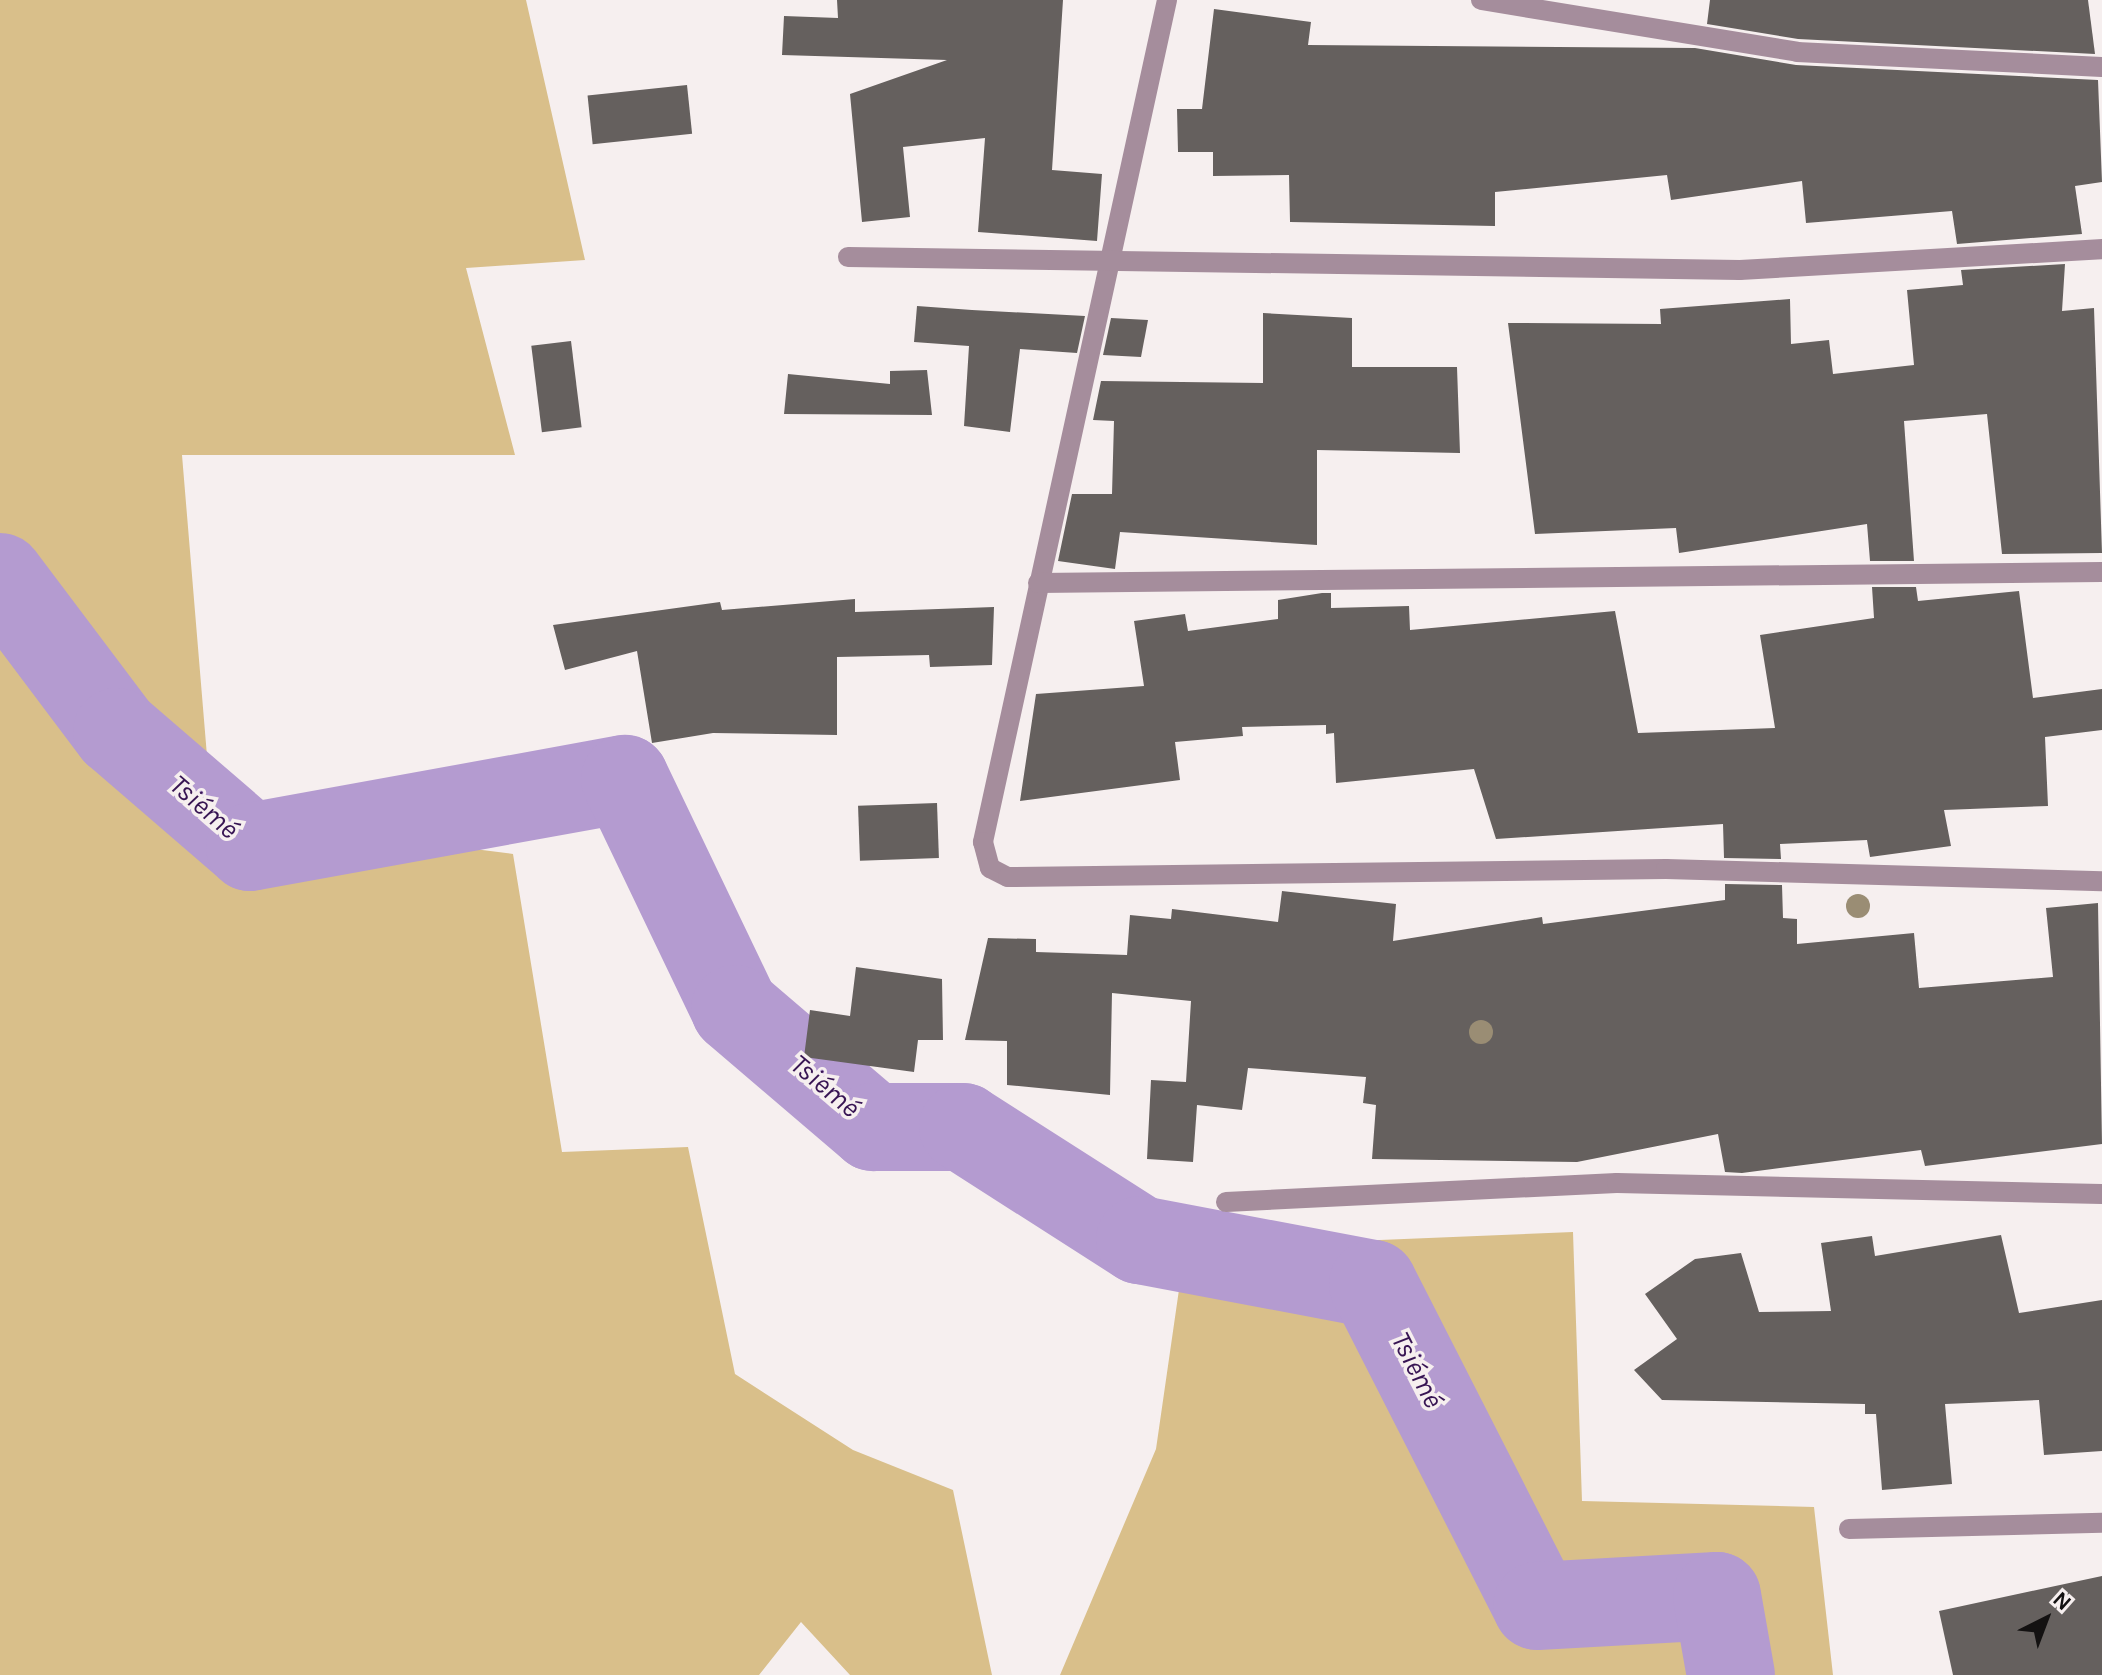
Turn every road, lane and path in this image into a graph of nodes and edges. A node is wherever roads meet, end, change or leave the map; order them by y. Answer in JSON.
{"nodes":[{"id":1,"x":1167,"y":0,"type":"edge"},
{"id":2,"x":1481,"y":0,"type":"edge"},
{"id":3,"x":2102,"y":67,"type":"edge"},
{"id":4,"x":2102,"y":249,"type":"edge"},
{"id":5,"x":848,"y":257,"type":"dead end"},
{"id":6,"x":1110,"y":259,"type":"junction"},
{"id":7,"x":2102,"y":572,"type":"edge"},
{"id":8,"x":1038,"y":583,"type":"junction"},
{"id":9,"x":2102,"y":881,"type":"edge"},
{"id":10,"x":2102,"y":1194,"type":"edge"},
{"id":11,"x":1226,"y":1202,"type":"dead end"},
{"id":12,"x":2102,"y":1523,"type":"edge"},
{"id":13,"x":1849,"y":1529,"type":"dead end"}],
"edges":[{"from":1,"to":6,"type":"street"},
{"from":2,"to":3,"type":"street"},
{"from":4,"to":6,"type":"street"},
{"from":5,"to":6,"type":"street"},
{"from":6,"to":8,"type":"street"},
{"from":7,"to":8,"type":"street"},
{"from":8,"to":9,"type":"street"},
{"from":10,"to":11,"type":"street"},
{"from":12,"to":13,"type":"street"}]}
